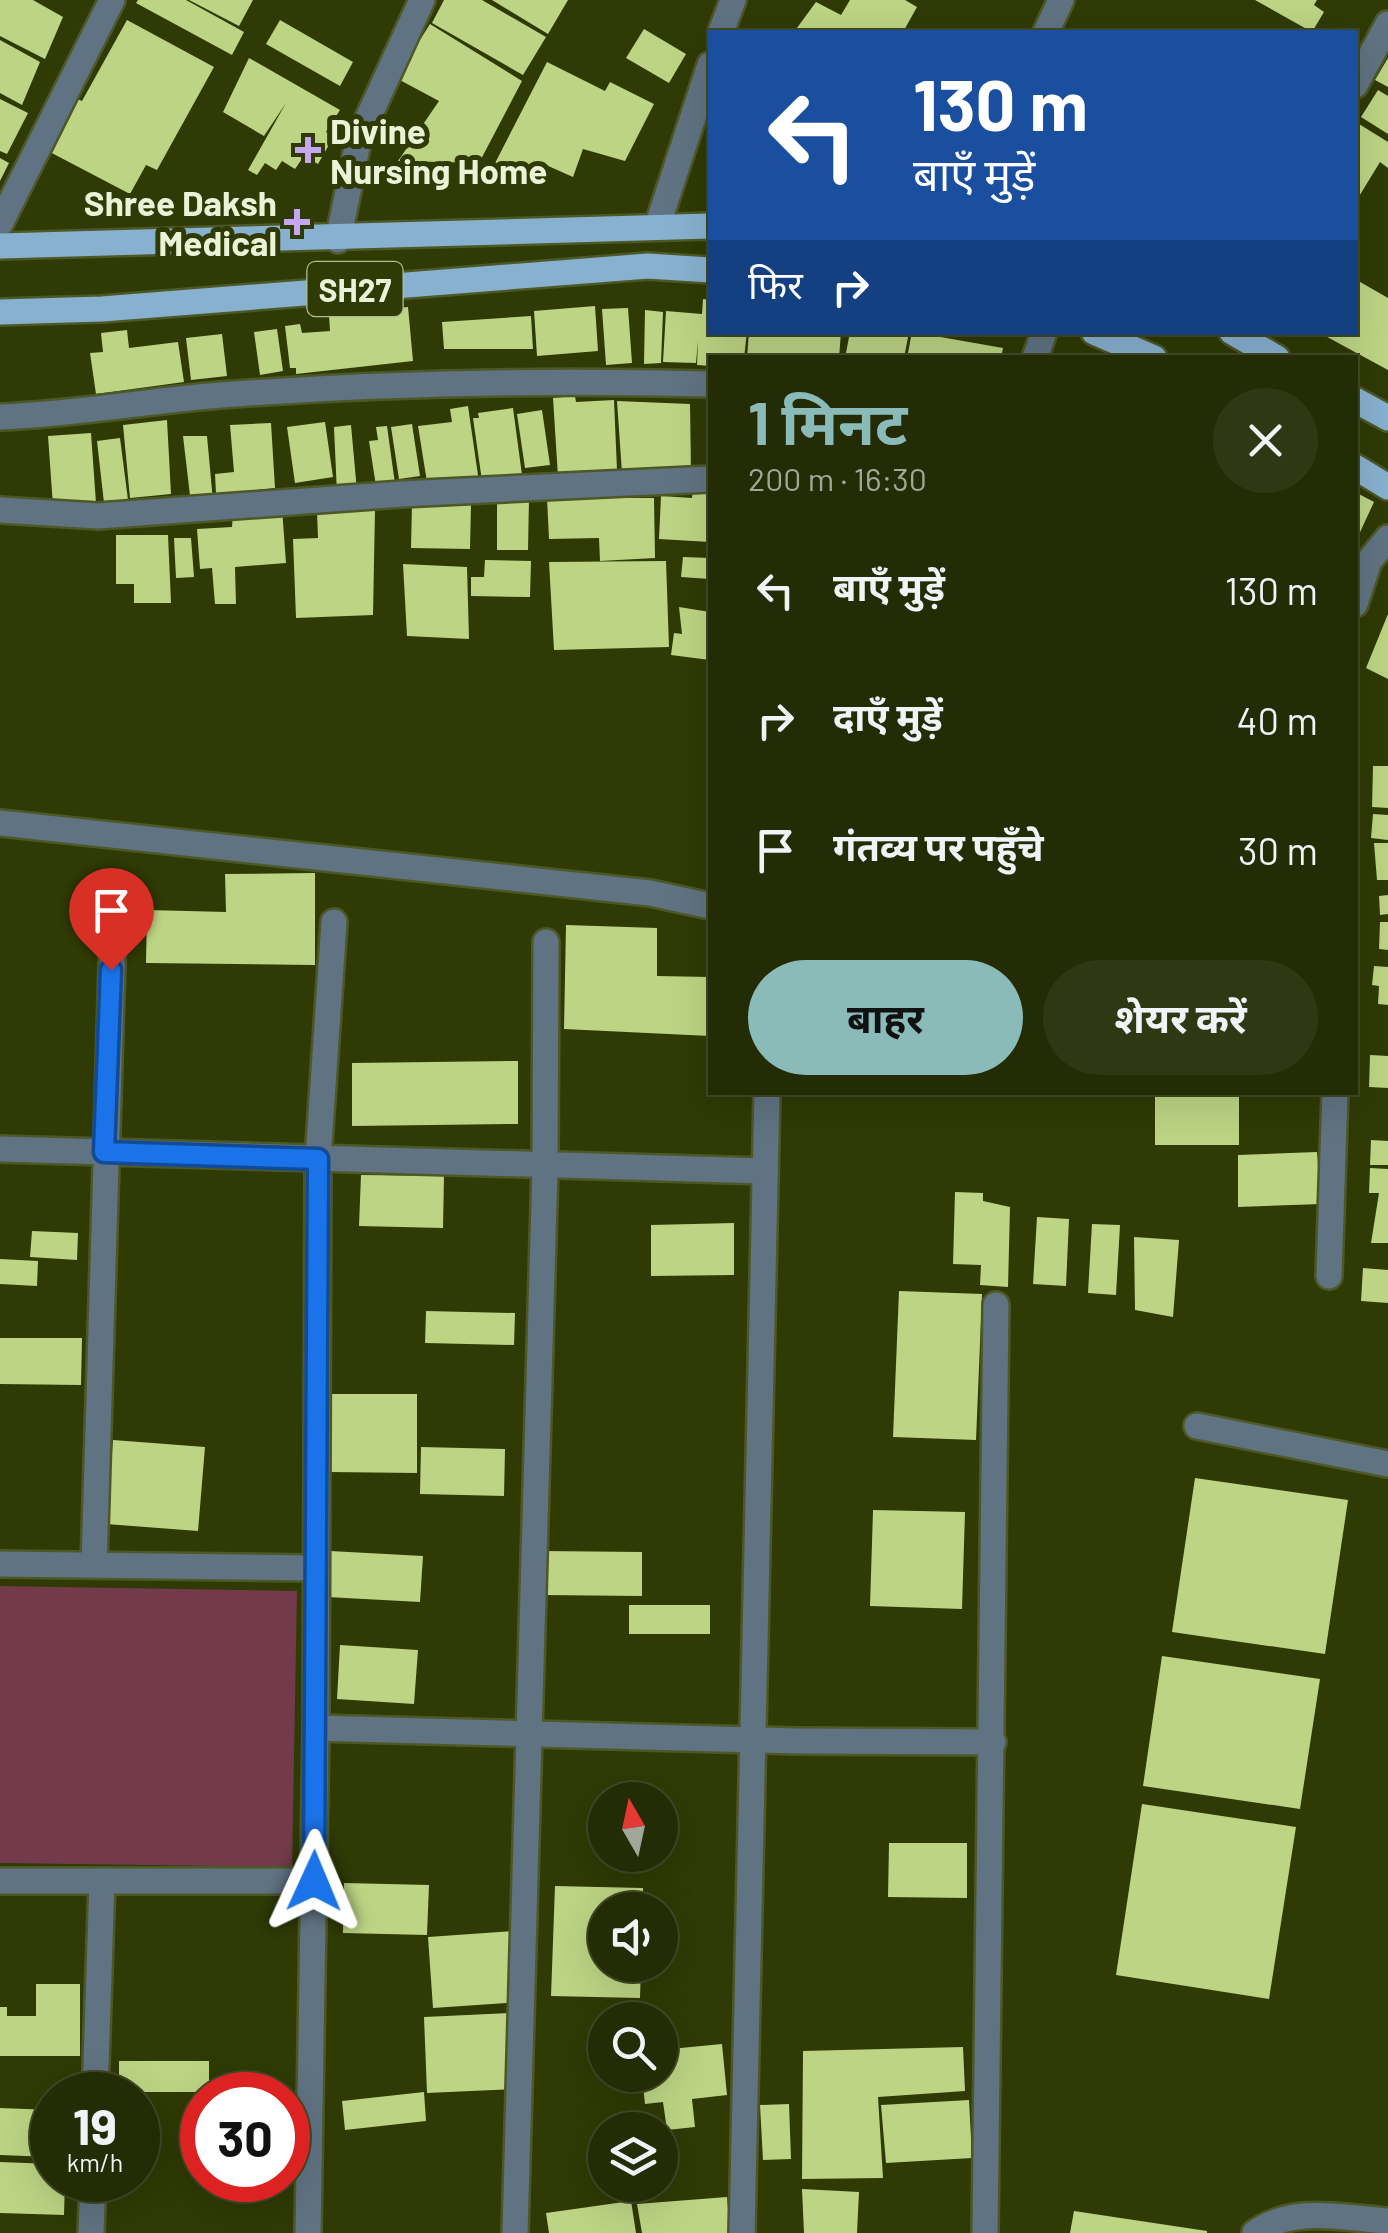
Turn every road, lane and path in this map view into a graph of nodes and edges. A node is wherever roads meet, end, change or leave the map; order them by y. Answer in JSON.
{"nodes":[{"id":1,"x":112,"y":0,"type":"edge"},
{"id":2,"x":422,"y":0,"type":"edge"},
{"id":3,"x":734,"y":0,"type":"edge"},
{"id":4,"x":1061,"y":0,"type":"edge"},
{"id":5,"x":1388,"y":24,"type":"edge"},
{"id":6,"x":721,"y":30,"type":"edge"},
{"id":7,"x":1047,"y":30,"type":"edge"},
{"id":8,"x":708,"y":71,"type":"edge"},
{"id":9,"x":1358,"y":79,"type":"edge"},
{"id":10,"x":0,"y":224,"type":"edge"},
{"id":11,"x":708,"y":226,"type":"edge"},
{"id":12,"x":657,"y":227,"type":"junction"},
{"id":13,"x":338,"y":240,"type":"junction"},
{"id":14,"x":0,"y":246,"type":"edge"},
{"id":15,"x":708,"y":270,"type":"edge"},
{"id":16,"x":0,"y":312,"type":"edge"},
{"id":17,"x":1101,"y":335,"type":"edge"},
{"id":18,"x":1237,"y":335,"type":"edge"},
{"id":19,"x":1147,"y":355,"type":"edge"},
{"id":20,"x":1273,"y":355,"type":"edge"},
{"id":21,"x":708,"y":384,"type":"edge"},
{"id":22,"x":1358,"y":402,"type":"edge"},
{"id":23,"x":0,"y":417,"type":"edge"},
{"id":24,"x":1388,"y":418,"type":"edge"},
{"id":25,"x":1358,"y":469,"type":"edge"},
{"id":26,"x":708,"y":480,"type":"edge"},
{"id":27,"x":1388,"y":486,"type":"edge"},
{"id":28,"x":0,"y":510,"type":"edge"},
{"id":29,"x":1388,"y":538,"type":"edge"},
{"id":30,"x":1358,"y":595,"type":"edge"},
{"id":31,"x":0,"y":823,"type":"edge"},
{"id":32,"x":114,"y":898,"type":"dead end"},
{"id":33,"x":708,"y":906,"type":"edge"},
{"id":34,"x":334,"y":922,"type":"dead end"},
{"id":35,"x":546,"y":942,"type":"dead end"},
{"id":36,"x":767,"y":1095,"type":"edge"},
{"id":37,"x":1335,"y":1095,"type":"edge"},
{"id":38,"x":0,"y":1148,"type":"edge"},
{"id":39,"x":104,"y":1152,"type":"junction"},
{"id":40,"x":318,"y":1159,"type":"junction"},
{"id":41,"x":545,"y":1167,"type":"junction"},
{"id":42,"x":765,"y":1170,"type":"junction"},
{"id":43,"x":1328,"y":1276,"type":"dead end"},
{"id":44,"x":996,"y":1306,"type":"dead end"},
{"id":45,"x":1197,"y":1426,"type":"dead end"},
{"id":46,"x":1388,"y":1464,"type":"edge"},
{"id":47,"x":0,"y":1564,"type":"edge"},
{"id":48,"x":94,"y":1565,"type":"junction"},
{"id":49,"x":316,"y":1568,"type":"junction"},
{"id":50,"x":316,"y":1728,"type":"junction"},
{"id":51,"x":526,"y":1734,"type":"junction"},
{"id":52,"x":754,"y":1740,"type":"junction"},
{"id":53,"x":993,"y":1742,"type":"junction"},
{"id":54,"x":0,"y":1881,"type":"edge"},
{"id":55,"x":102,"y":1881,"type":"junction"},
{"id":56,"x":314,"y":1881,"type":"junction"},
{"id":57,"x":96,"y":2072,"type":"edge"},
{"id":58,"x":92,"y":2202,"type":"edge"},
{"id":59,"x":1388,"y":2221,"type":"edge"},
{"id":60,"x":91,"y":2233,"type":"edge"},
{"id":61,"x":308,"y":2233,"type":"edge"},
{"id":62,"x":515,"y":2233,"type":"edge"},
{"id":63,"x":742,"y":2233,"type":"edge"},
{"id":64,"x":986,"y":2233,"type":"edge"},
{"id":65,"x":1255,"y":2233,"type":"edge"}],
"edges":[{"from":1,"to":10,"type":"street"},
{"from":2,"to":13,"type":"street"},
{"from":3,"to":6,"type":"street"},
{"from":4,"to":7,"type":"street"},
{"from":5,"to":9,"type":"street"},
{"from":8,"to":12,"type":"street"},
{"from":11,"to":12,"type":"main road","number":"SH27"},
{"from":12,"to":13,"type":"main road","number":"SH27"},
{"from":13,"to":14,"type":"main road","number":"SH27"},
{"from":15,"to":16,"type":"main road","number":"SH27"},
{"from":17,"to":19,"type":"main road"},
{"from":18,"to":20,"type":"main road"},
{"from":21,"to":23,"type":"street"},
{"from":22,"to":24,"type":"main road"},
{"from":25,"to":27,"type":"main road"},
{"from":26,"to":28,"type":"street"},
{"from":29,"to":30,"type":"street"},
{"from":31,"to":33,"type":"street"},
{"from":32,"to":39,"type":"street"},
{"from":34,"to":40,"type":"street"},
{"from":35,"to":41,"type":"street"},
{"from":36,"to":42,"type":"street"},
{"from":37,"to":43,"type":"street"},
{"from":38,"to":39,"type":"street"},
{"from":39,"to":40,"type":"street"},
{"from":39,"to":48,"type":"street"},
{"from":40,"to":41,"type":"street"},
{"from":40,"to":49,"type":"street"},
{"from":41,"to":42,"type":"street"},
{"from":41,"to":51,"type":"street"},
{"from":42,"to":52,"type":"street"},
{"from":44,"to":53,"type":"street"},
{"from":45,"to":46,"type":"street"},
{"from":47,"to":48,"type":"street"},
{"from":48,"to":49,"type":"street"},
{"from":49,"to":50,"type":"street"},
{"from":50,"to":51,"type":"street"},
{"from":50,"to":56,"type":"street"},
{"from":51,"to":52,"type":"street"},
{"from":51,"to":62,"type":"street"},
{"from":52,"to":53,"type":"street"},
{"from":52,"to":63,"type":"street"},
{"from":53,"to":64,"type":"street"},
{"from":54,"to":55,"type":"street"},
{"from":55,"to":56,"type":"street"},
{"from":55,"to":57,"type":"street"},
{"from":56,"to":61,"type":"street"},
{"from":58,"to":60,"type":"street"},
{"from":59,"to":65,"type":"street"}]}
